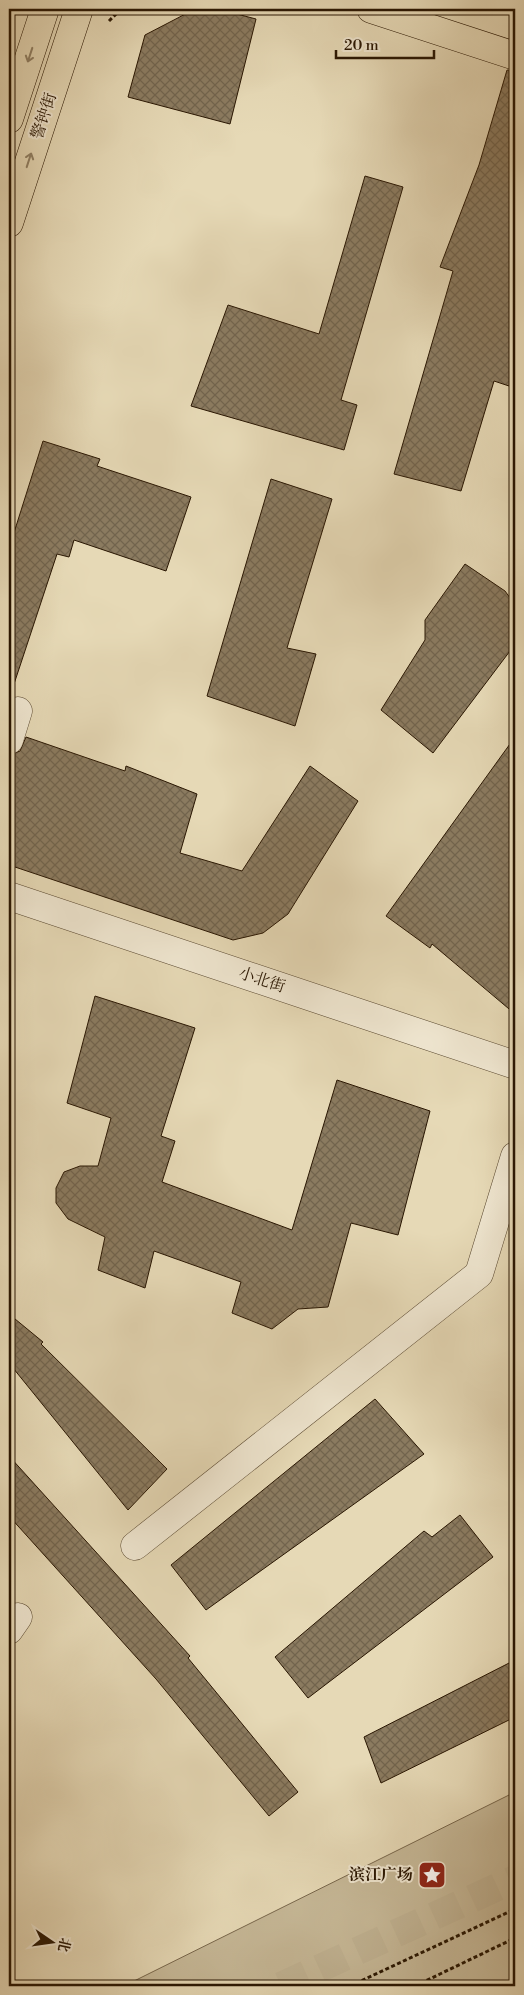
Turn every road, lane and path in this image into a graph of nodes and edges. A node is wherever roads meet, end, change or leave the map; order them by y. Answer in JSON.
{"nodes":[{"id":1,"x":45,"y":9,"type":"edge"},
{"id":2,"x":79,"y":9,"type":"edge"},
{"id":3,"x":370,"y":9,"type":"edge"},
{"id":4,"x":515,"y":56,"type":"edge"},
{"id":5,"x":9,"y":119,"type":"edge"},
{"id":6,"x":9,"y":223,"type":"edge"},
{"id":7,"x":18,"y":712,"type":"dead end"},
{"id":8,"x":9,"y":740,"type":"edge"},
{"id":9,"x":9,"y":896,"type":"edge"},
{"id":10,"x":515,"y":1064,"type":"edge"},
{"id":11,"x":515,"y":1156,"type":"edge"},
{"id":12,"x":135,"y":1546,"type":"dead end"},
{"id":13,"x":515,"y":1909,"type":"edge"},
{"id":14,"x":515,"y":1938,"type":"edge"},
{"id":15,"x":350,"y":1986,"type":"edge"},
{"id":16,"x":414,"y":1986,"type":"edge"}],
"edges":[{"from":1,"to":5,"type":"main road","name":"警钟街","one_way":true},
{"from":6,"to":2,"type":"main road","name":"警钟街","one_way":true},
{"from":3,"to":4,"type":"main road"},
{"from":7,"to":8,"type":"street"},
{"from":9,"to":10,"type":"street","name":"小北街"},
{"from":11,"to":12,"type":"street"},
{"from":13,"to":15,"type":"path"},
{"from":14,"to":16,"type":"path"}]}
